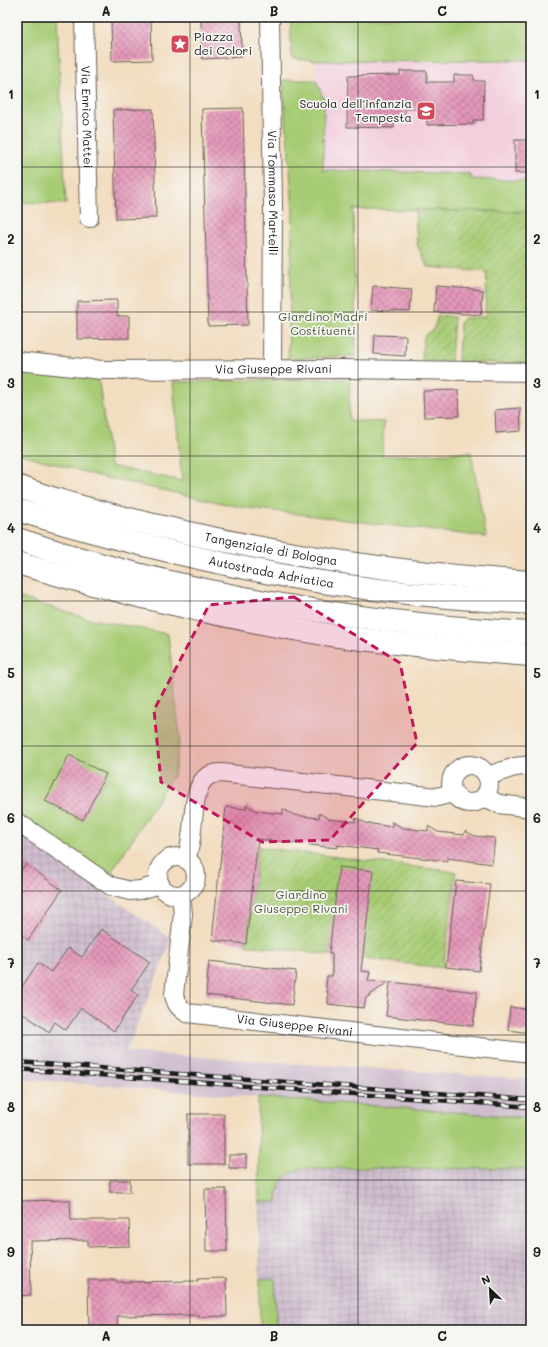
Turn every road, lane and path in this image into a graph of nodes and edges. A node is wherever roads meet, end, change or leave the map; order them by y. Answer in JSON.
{"nodes":[{"id":1,"x":84,"y":17,"type":"edge"},
{"id":2,"x":270,"y":17,"type":"edge"},
{"id":3,"x":89,"y":218,"type":"dead end"},
{"id":4,"x":17,"y":361,"type":"edge"},
{"id":5,"x":272,"y":369,"type":"junction"},
{"id":6,"x":531,"y":372,"type":"edge"},
{"id":7,"x":17,"y":486,"type":"edge"},
{"id":8,"x":17,"y":510,"type":"edge"},
{"id":9,"x":17,"y":539,"type":"edge"},
{"id":10,"x":17,"y":562,"type":"edge"},
{"id":11,"x":531,"y":582,"type":"edge"},
{"id":12,"x":531,"y":603,"type":"edge"},
{"id":13,"x":531,"y":633,"type":"edge"},
{"id":14,"x":531,"y":655,"type":"edge"},
{"id":15,"x":531,"y":765,"type":"edge"},
{"id":16,"x":487,"y":776,"type":"junction"},
{"id":17,"x":453,"y":793,"type":"junction"},
{"id":18,"x":485,"y":797,"type":"junction"},
{"id":19,"x":531,"y":808,"type":"edge"},
{"id":20,"x":17,"y":822,"type":"edge"},
{"id":21,"x":186,"y":858,"type":"junction"},
{"id":22,"x":160,"y":884,"type":"junction"},
{"id":23,"x":181,"y":895,"type":"junction"},
{"id":24,"x":529,"y":1052,"type":"edge"}],
"edges":[{"from":1,"to":3,"type":"street","name":"Via Enrico Mattei"},
{"from":2,"to":5,"type":"street","name":"Via Tommaso Martelli"},
{"from":4,"to":5,"type":"street","name":"Via Giuseppe Rivani"},
{"from":5,"to":6,"type":"street","name":"Via Giuseppe Rivani"},
{"from":7,"to":11,"type":"highway","name":"Tangenziale di Bologna"},
{"from":8,"to":12,"type":"highway","name":"Autostrada Adriatica"},
{"from":9,"to":13,"type":"highway"},
{"from":10,"to":14,"type":"highway"},
{"from":15,"to":16,"type":"street"},
{"from":16,"to":17,"type":"street"},
{"from":16,"to":18,"type":"street"},
{"from":17,"to":18,"type":"street"},
{"from":17,"to":21,"type":"street"},
{"from":18,"to":19,"type":"street"},
{"from":20,"to":22,"type":"street"},
{"from":21,"to":22,"type":"street"},
{"from":21,"to":23,"type":"street"},
{"from":22,"to":23,"type":"street"},
{"from":23,"to":24,"type":"street","name":"Via Giuseppe Rivani"}]}
